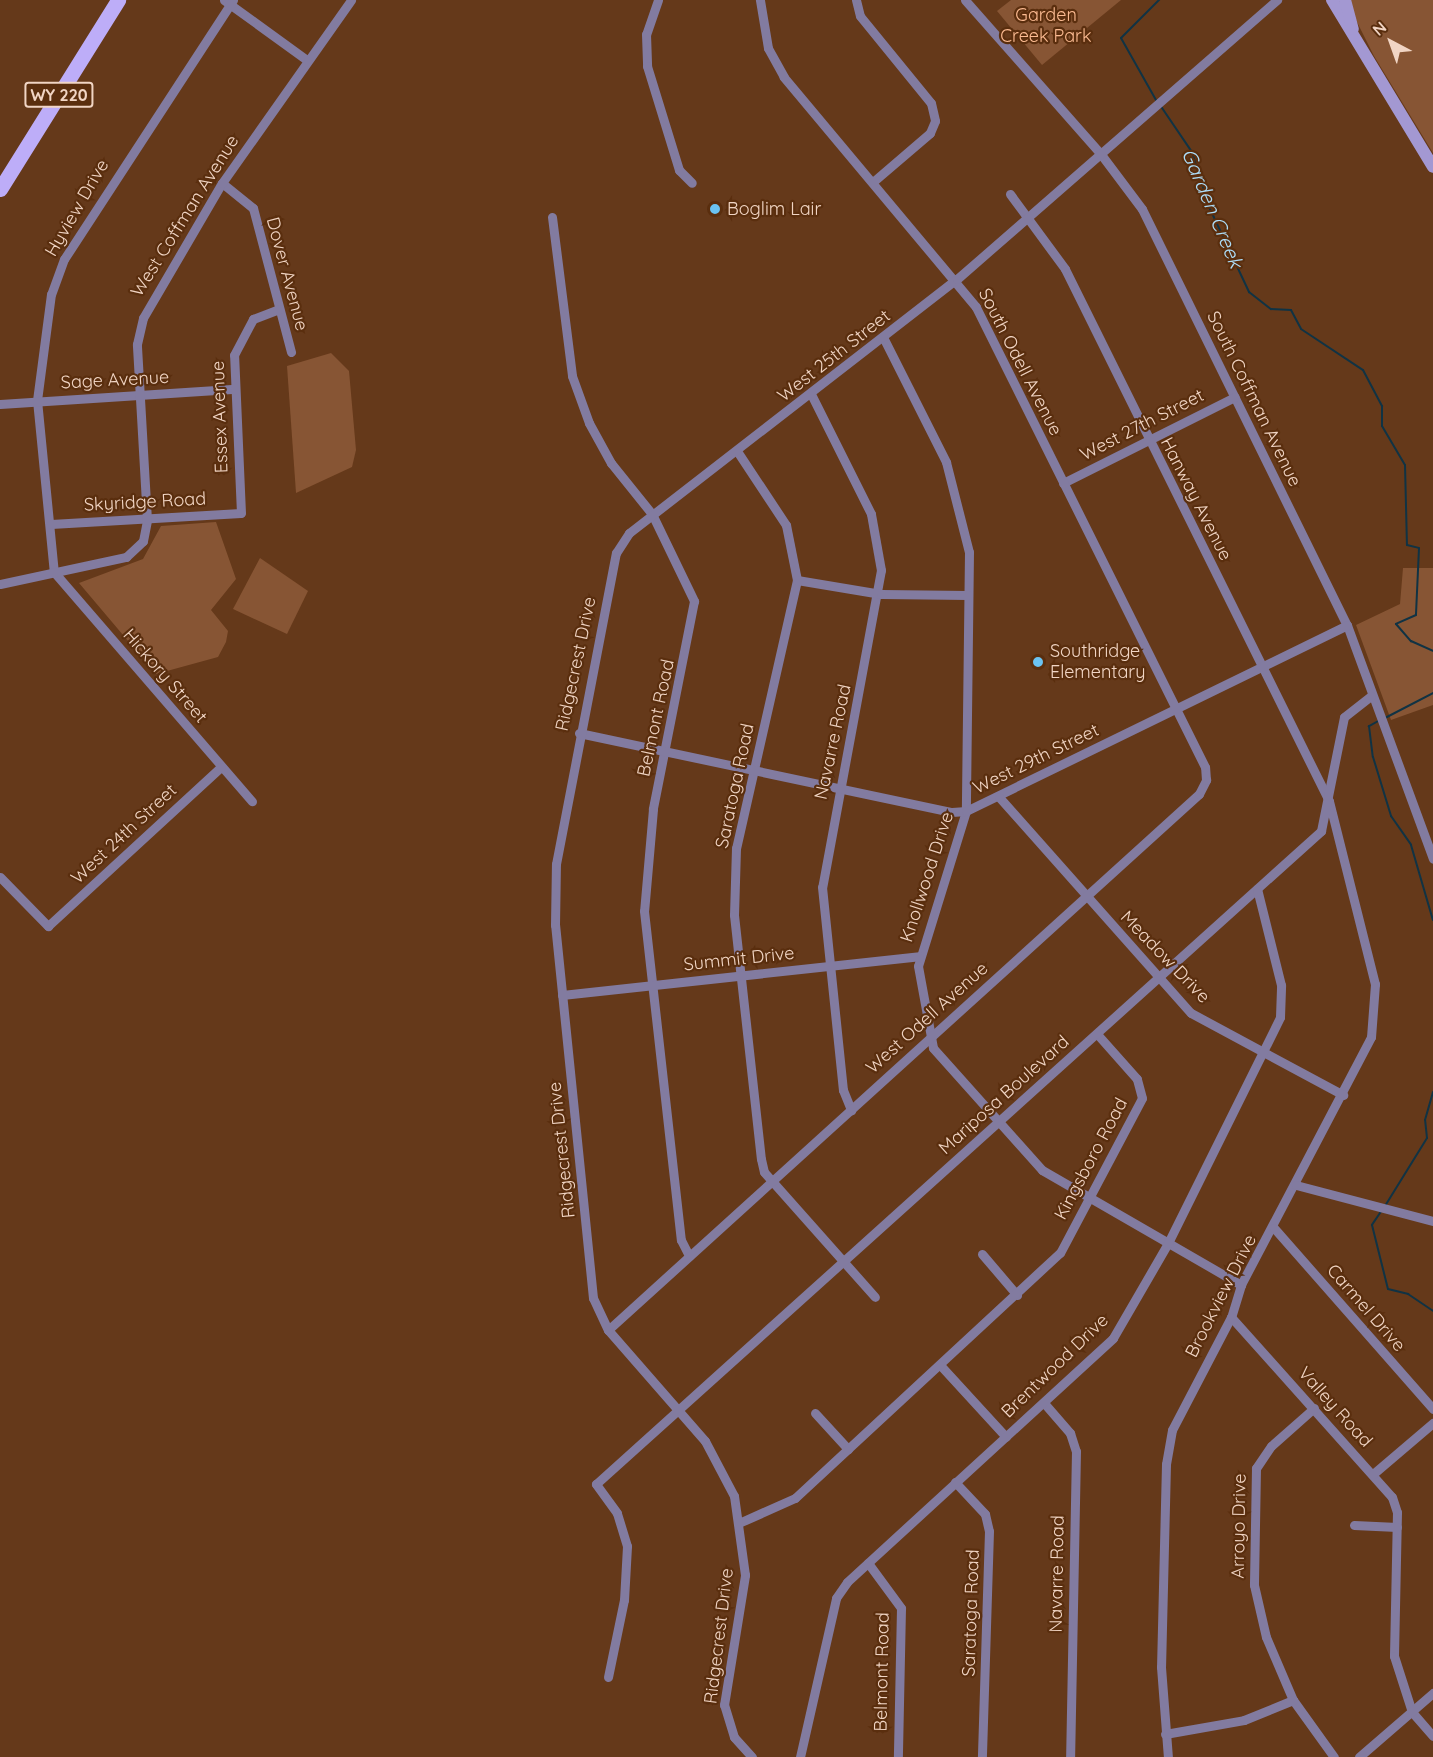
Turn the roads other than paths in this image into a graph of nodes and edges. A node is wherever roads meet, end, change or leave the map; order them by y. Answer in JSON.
{"nodes":[{"id":1,"x":118,"y":0,"type":"edge"},
{"id":2,"x":351,"y":0,"type":"edge"},
{"id":3,"x":658,"y":0,"type":"edge"},
{"id":4,"x":760,"y":0,"type":"edge"},
{"id":5,"x":856,"y":0,"type":"edge"},
{"id":6,"x":965,"y":0,"type":"edge"},
{"id":7,"x":1277,"y":0,"type":"edge"},
{"id":8,"x":1332,"y":0,"type":"edge"},
{"id":9,"x":1345,"y":0,"type":"edge"},
{"id":10,"x":229,"y":1,"type":"edge"},
{"id":11,"x":1355,"y":39,"type":"junction"},
{"id":12,"x":307,"y":60,"type":"junction"},
{"id":13,"x":1100,"y":153,"type":"junction"},
{"id":14,"x":1433,"y":167,"type":"edge"},
{"id":15,"x":874,"y":181,"type":"junction"},
{"id":16,"x":222,"y":183,"type":"junction"},
{"id":17,"x":692,"y":183,"type":"dead end"},
{"id":18,"x":0,"y":189,"type":"edge"},
{"id":19,"x":1010,"y":194,"type":"dead end"},
{"id":20,"x":1029,"y":215,"type":"junction"},
{"id":21,"x":552,"y":217,"type":"dead end"},
{"id":22,"x":957,"y":279,"type":"junction"},
{"id":23,"x":279,"y":309,"type":"junction"},
{"id":24,"x":884,"y":339,"type":"junction"},
{"id":25,"x":291,"y":352,"type":"dead end"},
{"id":26,"x":232,"y":389,"type":"junction"},
{"id":27,"x":811,"y":394,"type":"junction"},
{"id":28,"x":138,"y":396,"type":"junction"},
{"id":29,"x":1235,"y":397,"type":"junction"},
{"id":30,"x":37,"y":400,"type":"junction"},
{"id":31,"x":0,"y":404,"type":"edge"},
{"id":32,"x":1148,"y":440,"type":"junction"},
{"id":33,"x":737,"y":451,"type":"junction"},
{"id":34,"x":1063,"y":483,"type":"junction"},
{"id":35,"x":241,"y":513,"type":"joint"},
{"id":36,"x":652,"y":514,"type":"junction"},
{"id":37,"x":147,"y":520,"type":"junction"},
{"id":38,"x":51,"y":524,"type":"junction"},
{"id":39,"x":54,"y":572,"type":"junction"},
{"id":40,"x":797,"y":580,"type":"junction"},
{"id":41,"x":0,"y":584,"type":"edge"},
{"id":42,"x":880,"y":594,"type":"junction"},
{"id":43,"x":968,"y":595,"type":"junction"},
{"id":44,"x":1347,"y":624,"type":"junction"},
{"id":45,"x":1262,"y":666,"type":"junction"},
{"id":46,"x":1371,"y":696,"type":"junction"},
{"id":47,"x":1176,"y":709,"type":"junction"},
{"id":48,"x":579,"y":733,"type":"junction"},
{"id":49,"x":667,"y":753,"type":"junction"},
{"id":50,"x":221,"y":767,"type":"junction"},
{"id":51,"x":754,"y":770,"type":"junction"},
{"id":52,"x":841,"y":789,"type":"junction"},
{"id":53,"x":999,"y":797,"type":"junction"},
{"id":54,"x":252,"y":801,"type":"dead end"},
{"id":55,"x":1329,"y":801,"type":"junction"},
{"id":56,"x":966,"y":811,"type":"junction"},
{"id":57,"x":1433,"y":859,"type":"edge"},
{"id":58,"x":0,"y":877,"type":"edge"},
{"id":59,"x":1257,"y":889,"type":"junction"},
{"id":60,"x":1085,"y":897,"type":"junction"},
{"id":61,"x":919,"y":956,"type":"junction"},
{"id":62,"x":829,"y":966,"type":"junction"},
{"id":63,"x":740,"y":976,"type":"junction"},
{"id":64,"x":1158,"y":978,"type":"junction"},
{"id":65,"x":652,"y":985,"type":"junction"},
{"id":66,"x":562,"y":995,"type":"junction"},
{"id":67,"x":1097,"y":1034,"type":"junction"},
{"id":68,"x":930,"y":1038,"type":"junction"},
{"id":69,"x":1266,"y":1053,"type":"junction"},
{"id":70,"x":1343,"y":1095,"type":"junction"},
{"id":71,"x":851,"y":1110,"type":"junction"},
{"id":72,"x":999,"y":1121,"type":"junction"},
{"id":73,"x":773,"y":1181,"type":"junction"},
{"id":74,"x":1296,"y":1185,"type":"junction"},
{"id":75,"x":1089,"y":1201,"type":"junction"},
{"id":76,"x":1433,"y":1221,"type":"edge"},
{"id":77,"x":1274,"y":1228,"type":"junction"},
{"id":78,"x":1168,"y":1243,"type":"junction"},
{"id":79,"x":981,"y":1254,"type":"dead end"},
{"id":80,"x":689,"y":1256,"type":"junction"},
{"id":81,"x":843,"y":1260,"type":"junction"},
{"id":82,"x":1241,"y":1285,"type":"junction"},
{"id":83,"x":1017,"y":1295,"type":"junction"},
{"id":84,"x":875,"y":1297,"type":"dead end"},
{"id":85,"x":1231,"y":1317,"type":"junction"},
{"id":86,"x":608,"y":1329,"type":"junction"},
{"id":87,"x":941,"y":1366,"type":"junction"},
{"id":88,"x":1044,"y":1403,"type":"junction"},
{"id":89,"x":679,"y":1408,"type":"junction"},
{"id":90,"x":1314,"y":1408,"type":"junction"},
{"id":91,"x":1433,"y":1409,"type":"edge"},
{"id":92,"x":815,"y":1413,"type":"dead end"},
{"id":93,"x":1433,"y":1423,"type":"edge"},
{"id":94,"x":1006,"y":1437,"type":"junction"},
{"id":95,"x":848,"y":1449,"type":"junction"},
{"id":96,"x":1373,"y":1474,"type":"junction"},
{"id":97,"x":955,"y":1482,"type":"junction"},
{"id":98,"x":741,"y":1522,"type":"junction"},
{"id":99,"x":1354,"y":1525,"type":"dead end"},
{"id":100,"x":1397,"y":1527,"type":"junction"},
{"id":101,"x":868,"y":1563,"type":"junction"},
{"id":102,"x":608,"y":1677,"type":"dead end"},
{"id":103,"x":1433,"y":1693,"type":"edge"},
{"id":104,"x":1293,"y":1700,"type":"junction"},
{"id":105,"x":1412,"y":1712,"type":"junction"},
{"id":106,"x":1165,"y":1734,"type":"junction"},
{"id":107,"x":1433,"y":1736,"type":"edge"},
{"id":108,"x":744,"y":1749,"type":"junction"},
{"id":109,"x":735,"y":1757,"type":"edge"},
{"id":110,"x":752,"y":1757,"type":"edge"},
{"id":111,"x":800,"y":1757,"type":"edge"},
{"id":112,"x":898,"y":1757,"type":"edge"},
{"id":113,"x":982,"y":1757,"type":"edge"},
{"id":114,"x":1070,"y":1757,"type":"edge"},
{"id":115,"x":1168,"y":1757,"type":"edge"},
{"id":116,"x":1334,"y":1757,"type":"edge"},
{"id":117,"x":1359,"y":1757,"type":"edge"}],
"edges":[{"from":1,"to":18,"type":"main road","number":"WY 220"},
{"from":2,"to":12,"type":"street","name":"West Coffman Avenue"},
{"from":3,"to":17,"type":"street"},
{"from":4,"to":15,"type":"street","name":"South Odell Avenue"},
{"from":5,"to":15,"type":"street"},
{"from":6,"to":13,"type":"street","name":"South Coffman Avenue"},
{"from":7,"to":13,"type":"street","name":"West 25th Street"},
{"from":8,"to":11,"type":"main road"},
{"from":9,"to":11,"type":"main road"},
{"from":10,"to":12,"type":"street"},
{"from":10,"to":30,"type":"street","name":"Hyview Drive"},
{"from":11,"to":14,"type":"main road"},
{"from":12,"to":16,"type":"street","name":"West Coffman Avenue"},
{"from":13,"to":20,"type":"street","name":"West 25th Street"},
{"from":13,"to":29,"type":"street","name":"South Coffman Avenue"},
{"from":15,"to":22,"type":"street","name":"South Odell Avenue"},
{"from":16,"to":23,"type":"street","name":"Dover Avenue"},
{"from":16,"to":28,"type":"street","name":"West Coffman Avenue"},
{"from":19,"to":20,"type":"street"},
{"from":20,"to":22,"type":"street","name":"West 25th Street"},
{"from":20,"to":32,"type":"street","name":"Hanway Avenue"},
{"from":21,"to":36,"type":"street","name":"Belmont Road"},
{"from":22,"to":24,"type":"street","name":"West 25th Street"},
{"from":22,"to":34,"type":"street","name":"South Odell Avenue"},
{"from":23,"to":25,"type":"street","name":"Dover Avenue"},
{"from":23,"to":26,"type":"street","name":"Essex Avenue"},
{"from":24,"to":27,"type":"street","name":"West 25th Street"},
{"from":24,"to":43,"type":"street","name":"Knollwood Drive"},
{"from":26,"to":28,"type":"street","name":"Sage Avenue"},
{"from":26,"to":35,"type":"street","name":"Essex Avenue"},
{"from":27,"to":33,"type":"street","name":"West 25th Street"},
{"from":27,"to":42,"type":"street","name":"Navarre Road"},
{"from":28,"to":30,"type":"street","name":"Sage Avenue"},
{"from":28,"to":37,"type":"street","name":"West Coffman Avenue"},
{"from":29,"to":32,"type":"street","name":"West 27th Street"},
{"from":29,"to":44,"type":"street","name":"South Coffman Avenue"},
{"from":30,"to":31,"type":"street","name":"Sage Avenue"},
{"from":30,"to":38,"type":"street","name":"Hyview Drive"},
{"from":32,"to":34,"type":"street","name":"West 27th Street"},
{"from":32,"to":45,"type":"street","name":"Hanway Avenue"},
{"from":33,"to":36,"type":"street","name":"West 25th Street"},
{"from":33,"to":40,"type":"street","name":"Saratoga Road"},
{"from":34,"to":47,"type":"street","name":"South Odell Avenue"},
{"from":35,"to":37,"type":"street","name":"Skyridge Road"},
{"from":36,"to":48,"type":"street","name":"Ridgecrest Drive"},
{"from":36,"to":49,"type":"street","name":"Belmont Road"},
{"from":37,"to":38,"type":"street","name":"Skyridge Road"},
{"from":37,"to":39,"type":"street","name":"West Coffman Avenue"},
{"from":38,"to":39,"type":"street","name":"Hyview Drive"},
{"from":39,"to":41,"type":"street","name":"West Coffman Avenue"},
{"from":39,"to":50,"type":"street","name":"Hickory Street"},
{"from":40,"to":42,"type":"street"},
{"from":40,"to":51,"type":"street","name":"Saratoga Road"},
{"from":42,"to":43,"type":"street"},
{"from":42,"to":52,"type":"street","name":"Navarre Road"},
{"from":43,"to":56,"type":"street","name":"Knollwood Drive"},
{"from":44,"to":45,"type":"street","name":"West 29th Street"},
{"from":44,"to":46,"type":"street","name":"South Coffman Avenue"},
{"from":45,"to":47,"type":"street","name":"West 29th Street"},
{"from":45,"to":55,"type":"street","name":"Hanway Avenue"},
{"from":46,"to":55,"type":"street","name":"Mariposa Boulevard"},
{"from":46,"to":57,"type":"street","name":"South Coffman Avenue"},
{"from":47,"to":53,"type":"street","name":"West 29th Street"},
{"from":47,"to":60,"type":"street","name":"West Odell Avenue"},
{"from":48,"to":49,"type":"street","name":"West 29th Street"},
{"from":48,"to":66,"type":"street","name":"Ridgecrest Drive"},
{"from":49,"to":51,"type":"street","name":"West 29th Street"},
{"from":49,"to":65,"type":"street","name":"Belmont Road"},
{"from":50,"to":54,"type":"street","name":"Hickory Street"},
{"from":50,"to":58,"type":"street","name":"West 24th Street"},
{"from":51,"to":52,"type":"street","name":"West 29th Street"},
{"from":51,"to":63,"type":"street","name":"Saratoga Road"},
{"from":52,"to":56,"type":"street","name":"West 29th Street"},
{"from":52,"to":62,"type":"street","name":"Navarre Road"},
{"from":53,"to":56,"type":"street","name":"West 29th Street"},
{"from":53,"to":60,"type":"street","name":"Meadow Drive"},
{"from":55,"to":59,"type":"street","name":"Mariposa Boulevard"},
{"from":55,"to":70,"type":"street","name":"Brookview Drive"},
{"from":56,"to":61,"type":"street","name":"Knollwood Drive"},
{"from":59,"to":64,"type":"street","name":"Mariposa Boulevard"},
{"from":59,"to":69,"type":"street","name":"Brentwood Drive"},
{"from":60,"to":64,"type":"street","name":"Meadow Drive"},
{"from":60,"to":68,"type":"street","name":"West Odell Avenue"},
{"from":61,"to":62,"type":"street","name":"Summit Drive"},
{"from":61,"to":68,"type":"street","name":"Knollwood Drive"},
{"from":62,"to":63,"type":"street","name":"Summit Drive"},
{"from":62,"to":71,"type":"street","name":"Navarre Road"},
{"from":63,"to":65,"type":"street","name":"Summit Drive"},
{"from":63,"to":73,"type":"street","name":"Saratoga Road"},
{"from":64,"to":67,"type":"street","name":"Mariposa Boulevard"},
{"from":64,"to":69,"type":"street","name":"Meadow Drive"},
{"from":65,"to":66,"type":"street","name":"Summit Drive"},
{"from":65,"to":80,"type":"street","name":"Belmont Road"},
{"from":66,"to":86,"type":"street","name":"Ridgecrest Drive"},
{"from":67,"to":72,"type":"street","name":"Mariposa Boulevard"},
{"from":67,"to":75,"type":"street","name":"Kingsboro Road"},
{"from":68,"to":71,"type":"street","name":"West Odell Avenue"},
{"from":68,"to":72,"type":"street"},
{"from":69,"to":70,"type":"street","name":"Meadow Drive"},
{"from":69,"to":78,"type":"street","name":"Brentwood Drive"},
{"from":70,"to":74,"type":"street","name":"Brookview Drive"},
{"from":71,"to":73,"type":"street","name":"West Odell Avenue"},
{"from":72,"to":75,"type":"street"},
{"from":72,"to":81,"type":"street","name":"Mariposa Boulevard"},
{"from":73,"to":80,"type":"street","name":"West Odell Avenue"},
{"from":73,"to":81,"type":"street","name":"Saratoga Road"},
{"from":74,"to":76,"type":"street"},
{"from":74,"to":77,"type":"street","name":"Brookview Drive"},
{"from":75,"to":78,"type":"street"},
{"from":75,"to":83,"type":"street","name":"Kingsboro Road"},
{"from":77,"to":82,"type":"street","name":"Brookview Drive"},
{"from":77,"to":91,"type":"street","name":"Carmel Drive"},
{"from":78,"to":82,"type":"street"},
{"from":78,"to":88,"type":"street","name":"Brentwood Drive"},
{"from":79,"to":83,"type":"street"},
{"from":80,"to":86,"type":"street","name":"West Odell Avenue"},
{"from":81,"to":84,"type":"street","name":"Saratoga Road"},
{"from":81,"to":89,"type":"street","name":"Mariposa Boulevard"},
{"from":82,"to":85,"type":"street","name":"Brookview Drive"},
{"from":83,"to":87,"type":"street","name":"Kingsboro Road"},
{"from":85,"to":90,"type":"street","name":"Valley Road"},
{"from":85,"to":106,"type":"street","name":"Brookview Drive"},
{"from":86,"to":89,"type":"street","name":"Ridgecrest Drive"},
{"from":87,"to":94,"type":"street"},
{"from":87,"to":95,"type":"street","name":"Kingsboro Road"},
{"from":88,"to":94,"type":"street","name":"Brentwood Drive"},
{"from":88,"to":114,"type":"street","name":"Navarre Road"},
{"from":89,"to":98,"type":"street","name":"Ridgecrest Drive"},
{"from":89,"to":102,"type":"street","name":"Mariposa Boulevard"},
{"from":90,"to":96,"type":"street","name":"Valley Road"},
{"from":90,"to":104,"type":"street","name":"Arroyo Drive"},
{"from":92,"to":95,"type":"street"},
{"from":93,"to":96,"type":"street"},
{"from":94,"to":97,"type":"street","name":"Brentwood Drive"},
{"from":95,"to":98,"type":"street","name":"Kingsboro Road"},
{"from":96,"to":100,"type":"street","name":"Valley Road"},
{"from":97,"to":101,"type":"street","name":"Brentwood Drive"},
{"from":97,"to":113,"type":"street","name":"Saratoga Road"},
{"from":98,"to":108,"type":"street","name":"Ridgecrest Drive"},
{"from":99,"to":100,"type":"street"},
{"from":100,"to":105,"type":"street","name":"Valley Road"},
{"from":101,"to":111,"type":"street","name":"Brentwood Drive"},
{"from":101,"to":112,"type":"street","name":"Belmont Road"},
{"from":103,"to":105,"type":"street"},
{"from":104,"to":106,"type":"street"},
{"from":104,"to":116,"type":"street","name":"Arroyo Drive"},
{"from":105,"to":107,"type":"street","name":"Valley Road"},
{"from":105,"to":117,"type":"street"},
{"from":106,"to":115,"type":"street","name":"Brookview Drive"},
{"from":108,"to":109,"type":"street"},
{"from":108,"to":110,"type":"street","name":"Ridgecrest Drive"}]}
